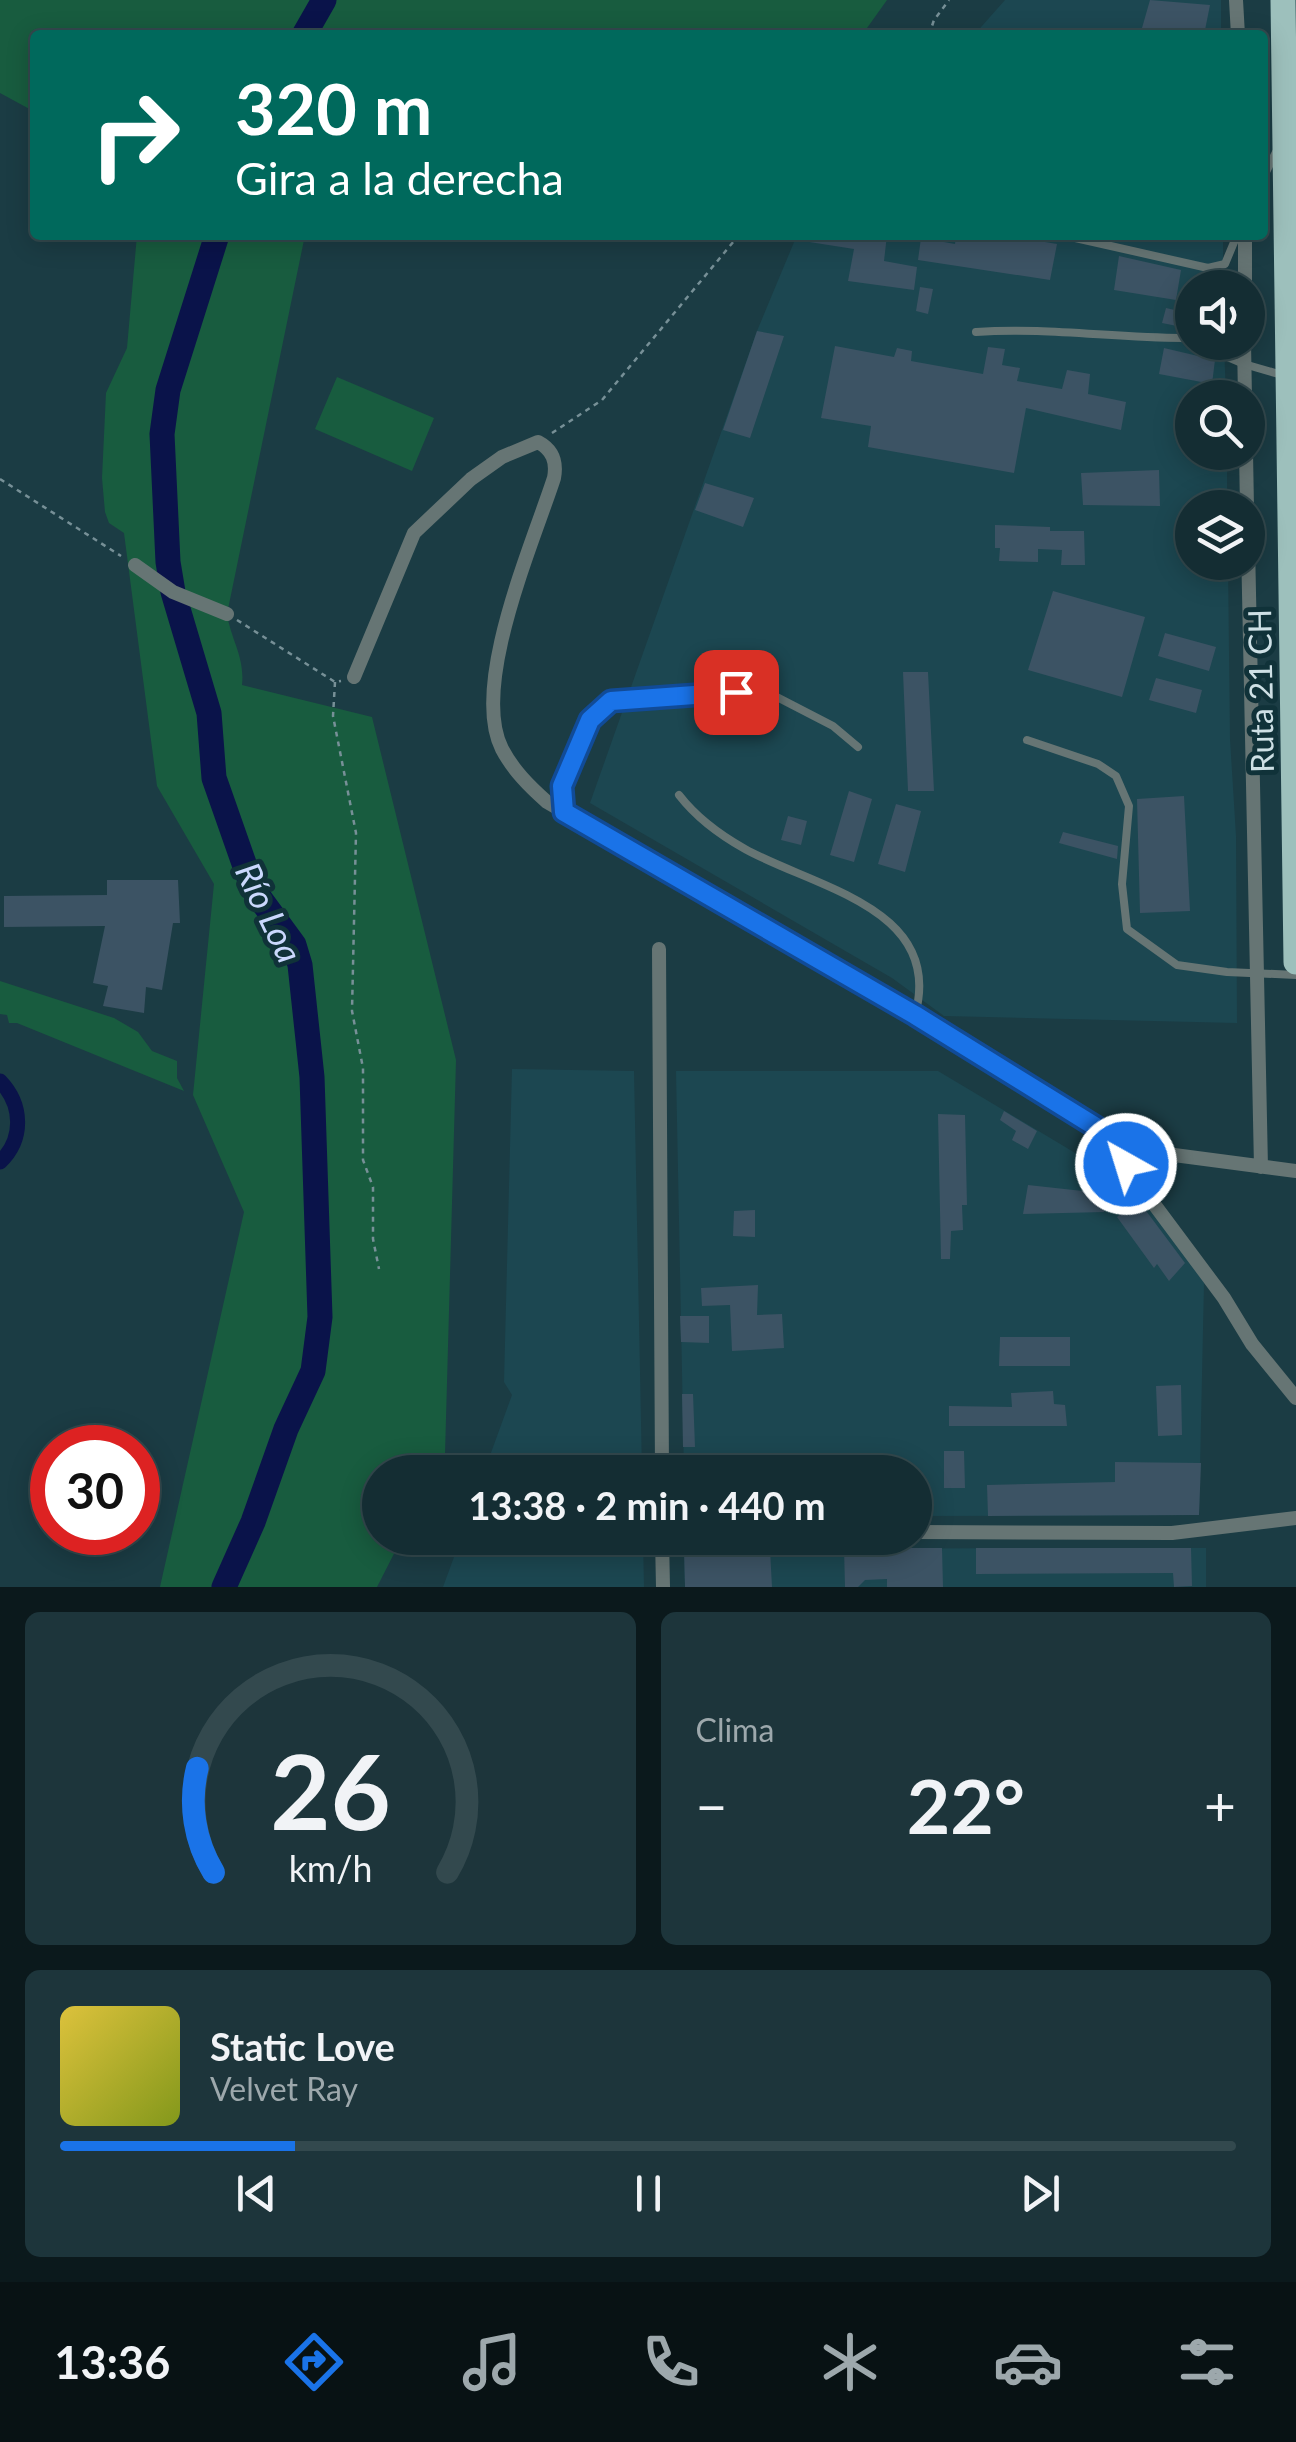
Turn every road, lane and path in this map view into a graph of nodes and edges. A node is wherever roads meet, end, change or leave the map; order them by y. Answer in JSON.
{"nodes":[{"id":1,"x":949,"y":0,"type":"edge"},
{"id":2,"x":1236,"y":0,"type":"edge"},
{"id":3,"x":1288,"y":14,"type":"edge"},
{"id":4,"x":931,"y":30,"type":"edge"},
{"id":5,"x":1238,"y":30,"type":"edge"},
{"id":6,"x":1296,"y":94,"type":"edge"},
{"id":7,"x":1285,"y":126,"type":"junction"},
{"id":8,"x":1268,"y":166,"type":"edge"},
{"id":9,"x":735,"y":240,"type":"edge"},
{"id":10,"x":1084,"y":240,"type":"edge"},
{"id":11,"x":1235,"y":240,"type":"edge"},
{"id":12,"x":1246,"y":240,"type":"edge"},
{"id":13,"x":1245,"y":270,"type":"edge"},
{"id":14,"x":1292,"y":324,"type":"edge"},
{"id":15,"x":976,"y":332,"type":"dead end"},
{"id":16,"x":1175,"y":338,"type":"edge"},
{"id":17,"x":1235,"y":360,"type":"edge"},
{"id":18,"x":1244,"y":360,"type":"edge"},
{"id":19,"x":1244,"y":364,"type":"junction"},
{"id":20,"x":1288,"y":376,"type":"junction"},
{"id":21,"x":1244,"y":380,"type":"edge"},
{"id":22,"x":538,"y":442,"type":"junction"},
{"id":23,"x":0,"y":480,"type":"edge"},
{"id":24,"x":135,"y":565,"type":"joint"},
{"id":25,"x":1249,"y":580,"type":"edge"},
{"id":26,"x":227,"y":614,"type":"joint"},
{"id":27,"x":354,"y":677,"type":"joint"},
{"id":28,"x":335,"y":682,"type":"junction"},
{"id":29,"x":1027,"y":740,"type":"dead end"},
{"id":30,"x":858,"y":747,"type":"dead end"},
{"id":31,"x":679,"y":795,"type":"dead end"},
{"id":32,"x":564,"y":812,"type":"junction"},
{"id":33,"x":658,"y":949,"type":"dead end"},
{"id":34,"x":1296,"y":962,"type":"edge"},
{"id":35,"x":1256,"y":973,"type":"junction"},
{"id":36,"x":1296,"y":975,"type":"edge"},
{"id":37,"x":915,"y":1015,"type":"junction"},
{"id":38,"x":1096,"y":1127,"type":"junction"},
{"id":39,"x":1262,"y":1167,"type":"junction"},
{"id":40,"x":1296,"y":1171,"type":"edge"},
{"id":41,"x":378,"y":1269,"type":"dead end"},
{"id":42,"x":1296,"y":1398,"type":"edge"},
{"id":43,"x":662,"y":1455,"type":"edge"},
{"id":44,"x":1296,"y":1518,"type":"edge"},
{"id":45,"x":932,"y":1532,"type":"edge"},
{"id":46,"x":662,"y":1555,"type":"edge"},
{"id":47,"x":662,"y":1587,"type":"edge"}],
"edges":[{"from":1,"to":4,"type":"path"},
{"from":2,"to":5,"type":"street"},
{"from":3,"to":7,"type":"highway","name":"Ruta 21 CH"},
{"from":6,"to":7,"type":"highway"},
{"from":7,"to":8,"type":"lane"},
{"from":7,"to":14,"type":"highway","name":"Ruta 21 CH"},
{"from":9,"to":22,"type":"path"},
{"from":10,"to":11,"type":"lane"},
{"from":12,"to":13,"type":"street"},
{"from":14,"to":20,"type":"highway","name":"Ruta 21 CH"},
{"from":15,"to":16,"type":"lane"},
{"from":17,"to":19,"type":"lane"},
{"from":18,"to":19,"type":"street"},
{"from":19,"to":20,"type":"lane"},
{"from":19,"to":21,"type":"street"},
{"from":20,"to":34,"type":"highway","name":"Ruta 21 CH"},
{"from":22,"to":27,"type":"street"},
{"from":22,"to":32,"type":"street"},
{"from":23,"to":24,"type":"path"},
{"from":24,"to":26,"type":"street"},
{"from":25,"to":35,"type":"street"},
{"from":26,"to":28,"type":"path"},
{"from":27,"to":28,"type":"path"},
{"from":28,"to":41,"type":"path"},
{"from":29,"to":35,"type":"lane"},
{"from":30,"to":32,"type":"lane"},
{"from":31,"to":37,"type":"lane"},
{"from":32,"to":37,"type":"street"},
{"from":33,"to":43,"type":"street"},
{"from":35,"to":36,"type":"lane"},
{"from":35,"to":39,"type":"street"},
{"from":37,"to":38,"type":"street"},
{"from":38,"to":39,"type":"street"},
{"from":38,"to":42,"type":"street"},
{"from":39,"to":40,"type":"street"},
{"from":44,"to":45,"type":"street"},
{"from":46,"to":47,"type":"street"}]}
